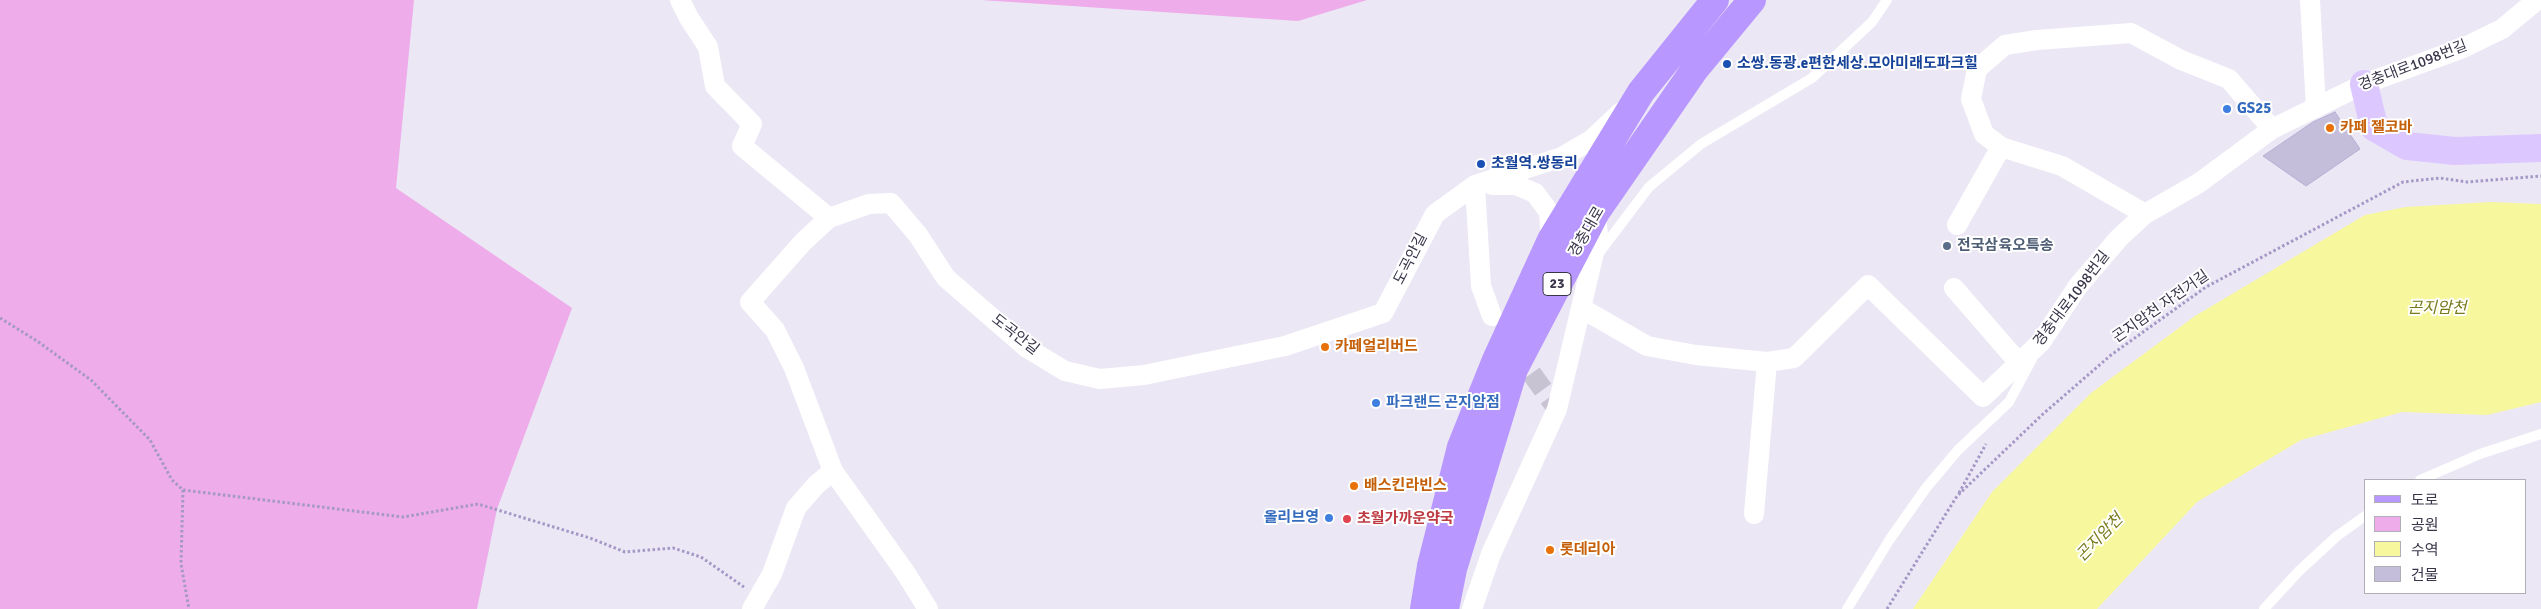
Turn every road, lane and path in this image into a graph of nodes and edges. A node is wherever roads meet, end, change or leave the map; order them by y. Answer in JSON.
{"nodes":[{"id":1,"x":680,"y":0,"type":"edge"},
{"id":2,"x":1715,"y":0,"type":"edge"},
{"id":3,"x":1752,"y":0,"type":"edge"},
{"id":4,"x":1887,"y":0,"type":"edge"},
{"id":5,"x":2310,"y":0,"type":"edge"},
{"id":6,"x":2537,"y":0,"type":"edge"},
{"id":7,"x":2364,"y":84,"type":"junction"},
{"id":8,"x":1642,"y":92,"type":"junction"},
{"id":9,"x":2316,"y":108,"type":"junction"},
{"id":10,"x":2272,"y":129,"type":"junction"},
{"id":11,"x":2001,"y":147,"type":"junction"},
{"id":12,"x":2541,"y":148,"type":"edge"},
{"id":13,"x":2541,"y":176,"type":"edge"},
{"id":14,"x":1475,"y":185,"type":"junction"},
{"id":15,"x":1596,"y":212,"type":"junction"},
{"id":16,"x":2145,"y":214,"type":"junction"},
{"id":17,"x":829,"y":218,"type":"junction"},
{"id":18,"x":1958,"y":225,"type":"dead end"},
{"id":19,"x":1551,"y":240,"type":"junction"},
{"id":20,"x":1593,"y":262,"type":"junction"},
{"id":21,"x":1954,"y":288,"type":"dead end"},
{"id":22,"x":1581,"y":308,"type":"junction"},
{"id":23,"x":1492,"y":316,"type":"dead end"},
{"id":24,"x":0,"y":318,"type":"edge"},
{"id":25,"x":2041,"y":342,"type":"junction"},
{"id":26,"x":1768,"y":362,"type":"junction"},
{"id":27,"x":2019,"y":363,"type":"junction"},
{"id":28,"x":2541,"y":434,"type":"edge"},
{"id":29,"x":1990,"y":436,"type":"dead end"},
{"id":30,"x":833,"y":471,"type":"junction"},
{"id":31,"x":2422,"y":479,"type":"edge"},
{"id":32,"x":183,"y":490,"type":"junction"},
{"id":33,"x":1957,"y":496,"type":"junction"},
{"id":34,"x":1754,"y":514,"type":"dead end"},
{"id":35,"x":2364,"y":517,"type":"edge"},
{"id":36,"x":756,"y":603,"type":"edge"},
{"id":37,"x":189,"y":609,"type":"edge"},
{"id":38,"x":928,"y":609,"type":"edge"},
{"id":39,"x":1424,"y":609,"type":"edge"},
{"id":40,"x":1445,"y":609,"type":"edge"},
{"id":41,"x":1472,"y":609,"type":"edge"},
{"id":42,"x":1847,"y":609,"type":"edge"},
{"id":43,"x":1887,"y":609,"type":"edge"},
{"id":44,"x":2264,"y":609,"type":"edge"}],
"edges":[{"from":1,"to":17,"type":"street"},
{"from":2,"to":8,"type":"main road","name":"경충대로","number":"23"},
{"from":3,"to":15,"type":"main road","name":"경충대로","number":"23"},
{"from":4,"to":20,"type":"lane"},
{"from":5,"to":9,"type":"street"},
{"from":6,"to":7,"type":"street","name":"경충대로1098번길"},
{"from":7,"to":9,"type":"street","name":"경충대로1098번길"},
{"from":7,"to":12,"type":"street"},
{"from":8,"to":14,"type":"street","name":"도곡안길"},
{"from":8,"to":19,"type":"main road","name":"경충대로","number":"23"},
{"from":9,"to":10,"type":"street","name":"경충대로1098번길"},
{"from":10,"to":11,"type":"street"},
{"from":10,"to":16,"type":"street","name":"경충대로1098번길"},
{"from":11,"to":16,"type":"street"},
{"from":11,"to":18,"type":"street"},
{"from":13,"to":33,"type":"path","name":"곤지암천 자전거길"},
{"from":14,"to":17,"type":"street","name":"도곡안길"},
{"from":14,"to":19,"type":"street"},
{"from":14,"to":23,"type":"street"},
{"from":15,"to":20,"type":"street"},
{"from":15,"to":40,"type":"main road","name":"경충대로","number":"23"},
{"from":16,"to":25,"type":"street","name":"경충대로1098번길"},
{"from":17,"to":30,"type":"street","name":"도곡안길"},
{"from":19,"to":39,"type":"main road","name":"경충대로","number":"23"},
{"from":20,"to":22,"type":"street"},
{"from":21,"to":27,"type":"street"},
{"from":22,"to":26,"type":"street","name":"경충대로1098번길"},
{"from":22,"to":41,"type":"street"},
{"from":24,"to":32,"type":"path"},
{"from":25,"to":27,"type":"street","name":"경충대로1098번길"},
{"from":25,"to":42,"type":"lane"},
{"from":26,"to":27,"type":"street","name":"경충대로1098번길"},
{"from":26,"to":34,"type":"street"},
{"from":28,"to":31,"type":"lane"},
{"from":29,"to":33,"type":"path"},
{"from":30,"to":36,"type":"street"},
{"from":30,"to":38,"type":"street"},
{"from":32,"to":36,"type":"path"},
{"from":32,"to":37,"type":"path"},
{"from":33,"to":43,"type":"path","name":"곤지암천 자전거길"},
{"from":35,"to":44,"type":"lane"}]}
